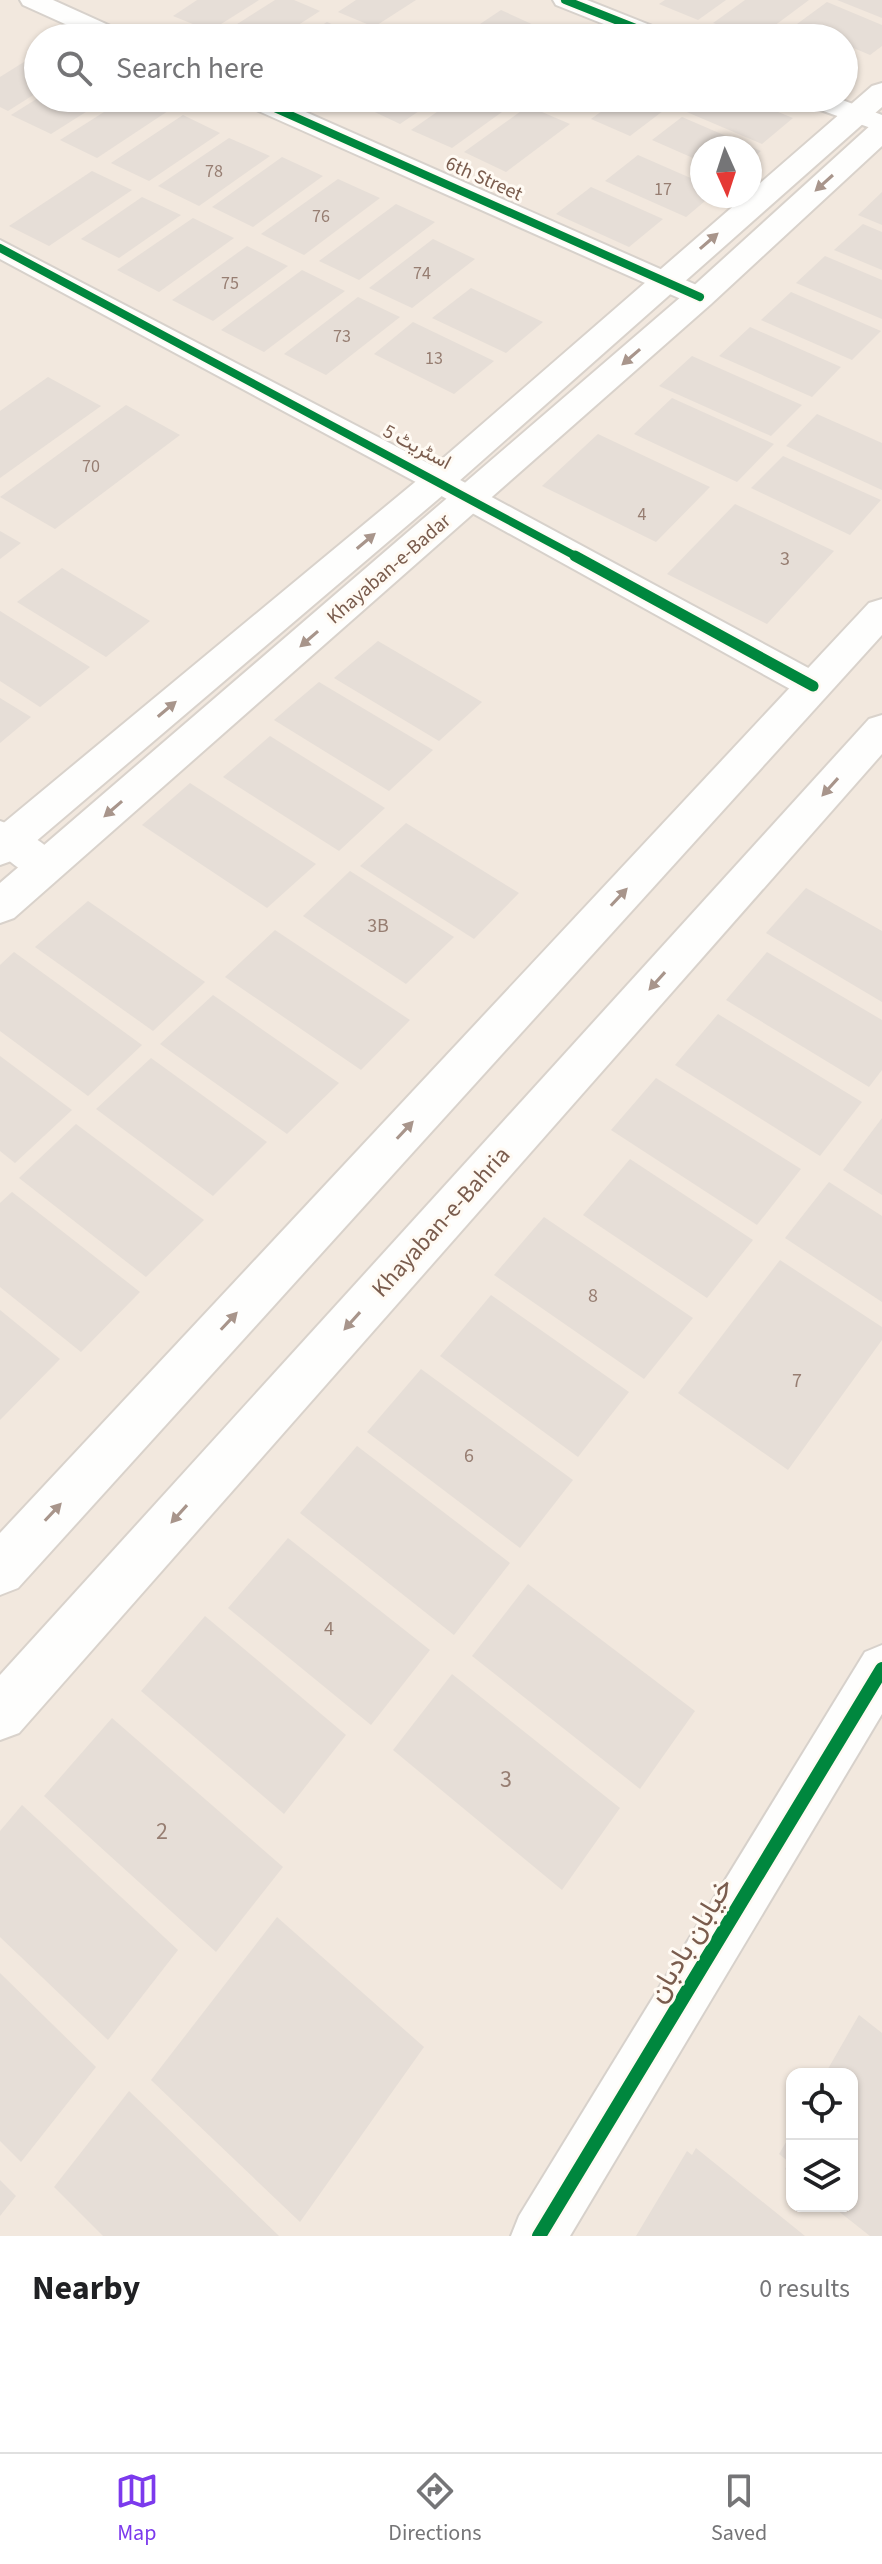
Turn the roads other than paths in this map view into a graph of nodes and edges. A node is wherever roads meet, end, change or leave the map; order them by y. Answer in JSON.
{"nodes":[{"id":1,"x":32,"y":0,"type":"edge"},
{"id":2,"x":565,"y":0,"type":"edge"},
{"id":3,"x":86,"y":24,"type":"edge"},
{"id":4,"x":626,"y":24,"type":"edge"},
{"id":5,"x":882,"y":92,"type":"edge"},
{"id":6,"x":284,"y":112,"type":"edge"},
{"id":7,"x":847,"y":112,"type":"edge"},
{"id":8,"x":873,"y":123,"type":"edge"},
{"id":9,"x":0,"y":248,"type":"edge"},
{"id":10,"x":663,"y":280,"type":"junction"},
{"id":11,"x":700,"y":297,"type":"junction"},
{"id":12,"x":438,"y":481,"type":"junction"},
{"id":13,"x":469,"y":500,"type":"junction"},
{"id":14,"x":882,"y":612,"type":"edge"},
{"id":15,"x":813,"y":686,"type":"junction"},
{"id":16,"x":882,"y":729,"type":"edge"},
{"id":17,"x":3,"y":842,"type":"edge"},
{"id":18,"x":46,"y":867,"type":"junction"},
{"id":19,"x":0,"y":907,"type":"edge"},
{"id":20,"x":0,"y":1570,"type":"edge"},
{"id":21,"x":882,"y":1669,"type":"edge"},
{"id":22,"x":0,"y":1714,"type":"edge"},
{"id":23,"x":539,"y":2236,"type":"edge"}],
"edges":[{"from":1,"to":3,"type":"street"},
{"from":2,"to":4,"type":"street"},
{"from":5,"to":8,"type":"main road","name":"Khayaban-e-Badar"},
{"from":6,"to":10,"type":"street","name":"6th Street"},
{"from":7,"to":8,"type":"street"},
{"from":10,"to":8,"type":"main road","name":"Khayaban-e-Badar","one_way":true},
{"from":8,"to":11,"type":"main road","name":"Khayaban-e-Badar","one_way":true},
{"from":9,"to":12,"type":"street","name":"اسٹریٹ 5"},
{"from":10,"to":11,"type":"street","name":"6th Street"},
{"from":10,"to":12,"type":"main road","name":"Khayaban-e-Badar"},
{"from":11,"to":13,"type":"main road","name":"Khayaban-e-Badar","one_way":true},
{"from":12,"to":13,"type":"street","name":"اسٹریٹ 5"},
{"from":17,"to":12,"type":"main road","name":"Khayaban-e-Badar","one_way":true},
{"from":13,"to":15,"type":"street","name":"اسٹریٹ 5"},
{"from":13,"to":18,"type":"main road","name":"Khayaban-e-Badar","one_way":true},
{"from":14,"to":15,"type":"main road"},
{"from":20,"to":15,"type":"main road","one_way":true},
{"from":16,"to":22,"type":"main road","name":"Khayaban-e-Bahria","one_way":true},
{"from":17,"to":18,"type":"street"},
{"from":18,"to":19,"type":"main road","name":"Khayaban-e-Badar"},
{"from":21,"to":23,"type":"street","name":"خیابان بادبان"}]}
